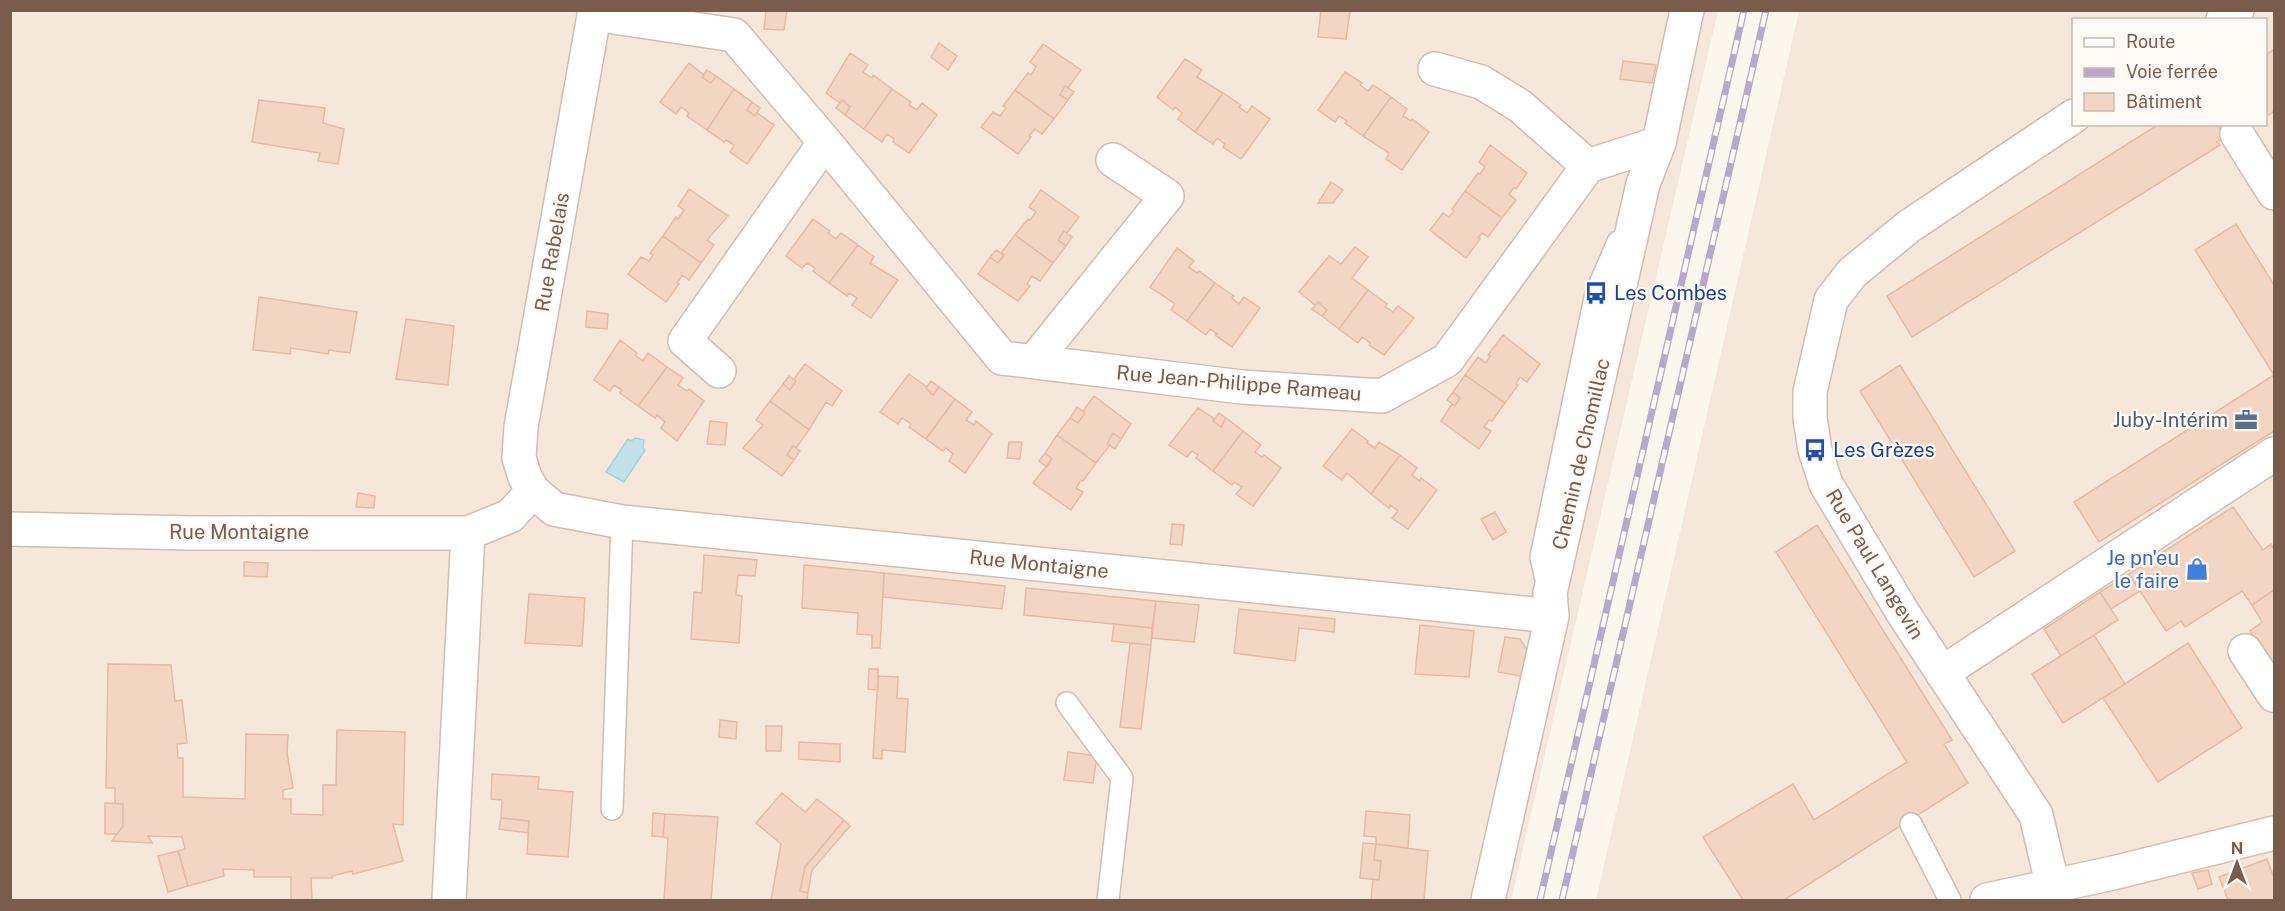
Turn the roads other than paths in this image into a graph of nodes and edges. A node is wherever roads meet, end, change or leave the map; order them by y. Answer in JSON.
{"nodes":[{"id":1,"x":1687,"y":10,"type":"edge"},
{"id":2,"x":594,"y":12,"type":"edge"},
{"id":3,"x":1435,"y":69,"type":"dead end"},
{"id":4,"x":2072,"y":117,"type":"edge"},
{"id":5,"x":2237,"y":135,"type":"dead end"},
{"id":6,"x":825,"y":142,"type":"junction"},
{"id":7,"x":1659,"y":143,"type":"junction"},
{"id":8,"x":1113,"y":160,"type":"dead end"},
{"id":9,"x":1588,"y":166,"type":"junction"},
{"id":10,"x":2274,"y":193,"type":"edge"},
{"id":11,"x":1034,"y":361,"type":"junction"},
{"id":12,"x":719,"y":371,"type":"dead end"},
{"id":13,"x":2274,"y":454,"type":"edge"},
{"id":14,"x":533,"y":491,"type":"junction"},
{"id":15,"x":622,"y":522,"type":"junction"},
{"id":16,"x":10,"y":529,"type":"edge"},
{"id":17,"x":468,"y":533,"type":"junction"},
{"id":18,"x":1551,"y":605,"type":"junction"},
{"id":19,"x":2245,"y":651,"type":"dead end"},
{"id":20,"x":1942,"y":673,"type":"junction"},
{"id":21,"x":2274,"y":695,"type":"edge"},
{"id":22,"x":1067,"y":703,"type":"dead end"},
{"id":23,"x":612,"y":808,"type":"dead end"},
{"id":24,"x":1911,"y":824,"type":"dead end"},
{"id":25,"x":2274,"y":833,"type":"edge"},
{"id":26,"x":2053,"y":887,"type":"junction"},
{"id":27,"x":449,"y":900,"type":"edge"},
{"id":28,"x":1108,"y":900,"type":"edge"},
{"id":29,"x":1488,"y":900,"type":"edge"},
{"id":30,"x":1950,"y":900,"type":"edge"},
{"id":31,"x":1987,"y":900,"type":"edge"}],
"edges":[{"from":1,"to":7,"type":"street","name":"Chemin de Chomillac"},
{"from":2,"to":6,"type":"street","name":"Rue Jean-Philippe Rameau"},
{"from":2,"to":14,"type":"street","name":"Rue Rabelais"},
{"from":3,"to":9,"type":"street"},
{"from":4,"to":20,"type":"street","name":"Rue Paul Langevin"},
{"from":5,"to":10,"type":"street"},
{"from":6,"to":11,"type":"street","name":"Rue Jean-Philippe Rameau"},
{"from":6,"to":12,"type":"street"},
{"from":7,"to":9,"type":"street"},
{"from":7,"to":18,"type":"street","name":"Chemin de Chomillac"},
{"from":8,"to":11,"type":"street"},
{"from":9,"to":11,"type":"street","name":"Rue Jean-Philippe Rameau"},
{"from":13,"to":20,"type":"street"},
{"from":14,"to":15,"type":"street","name":"Rue Montaigne"},
{"from":14,"to":17,"type":"street"},
{"from":15,"to":18,"type":"street","name":"Rue Montaigne"},
{"from":15,"to":23,"type":"lane"},
{"from":16,"to":17,"type":"street","name":"Rue Montaigne"},
{"from":17,"to":27,"type":"street"},
{"from":18,"to":29,"type":"street","name":"Chemin de Chomillac"},
{"from":19,"to":21,"type":"street"},
{"from":20,"to":26,"type":"street","name":"Rue Paul Langevin"},
{"from":22,"to":28,"type":"lane"},
{"from":24,"to":30,"type":"lane"},
{"from":25,"to":26,"type":"street"},
{"from":26,"to":31,"type":"street"}]}
